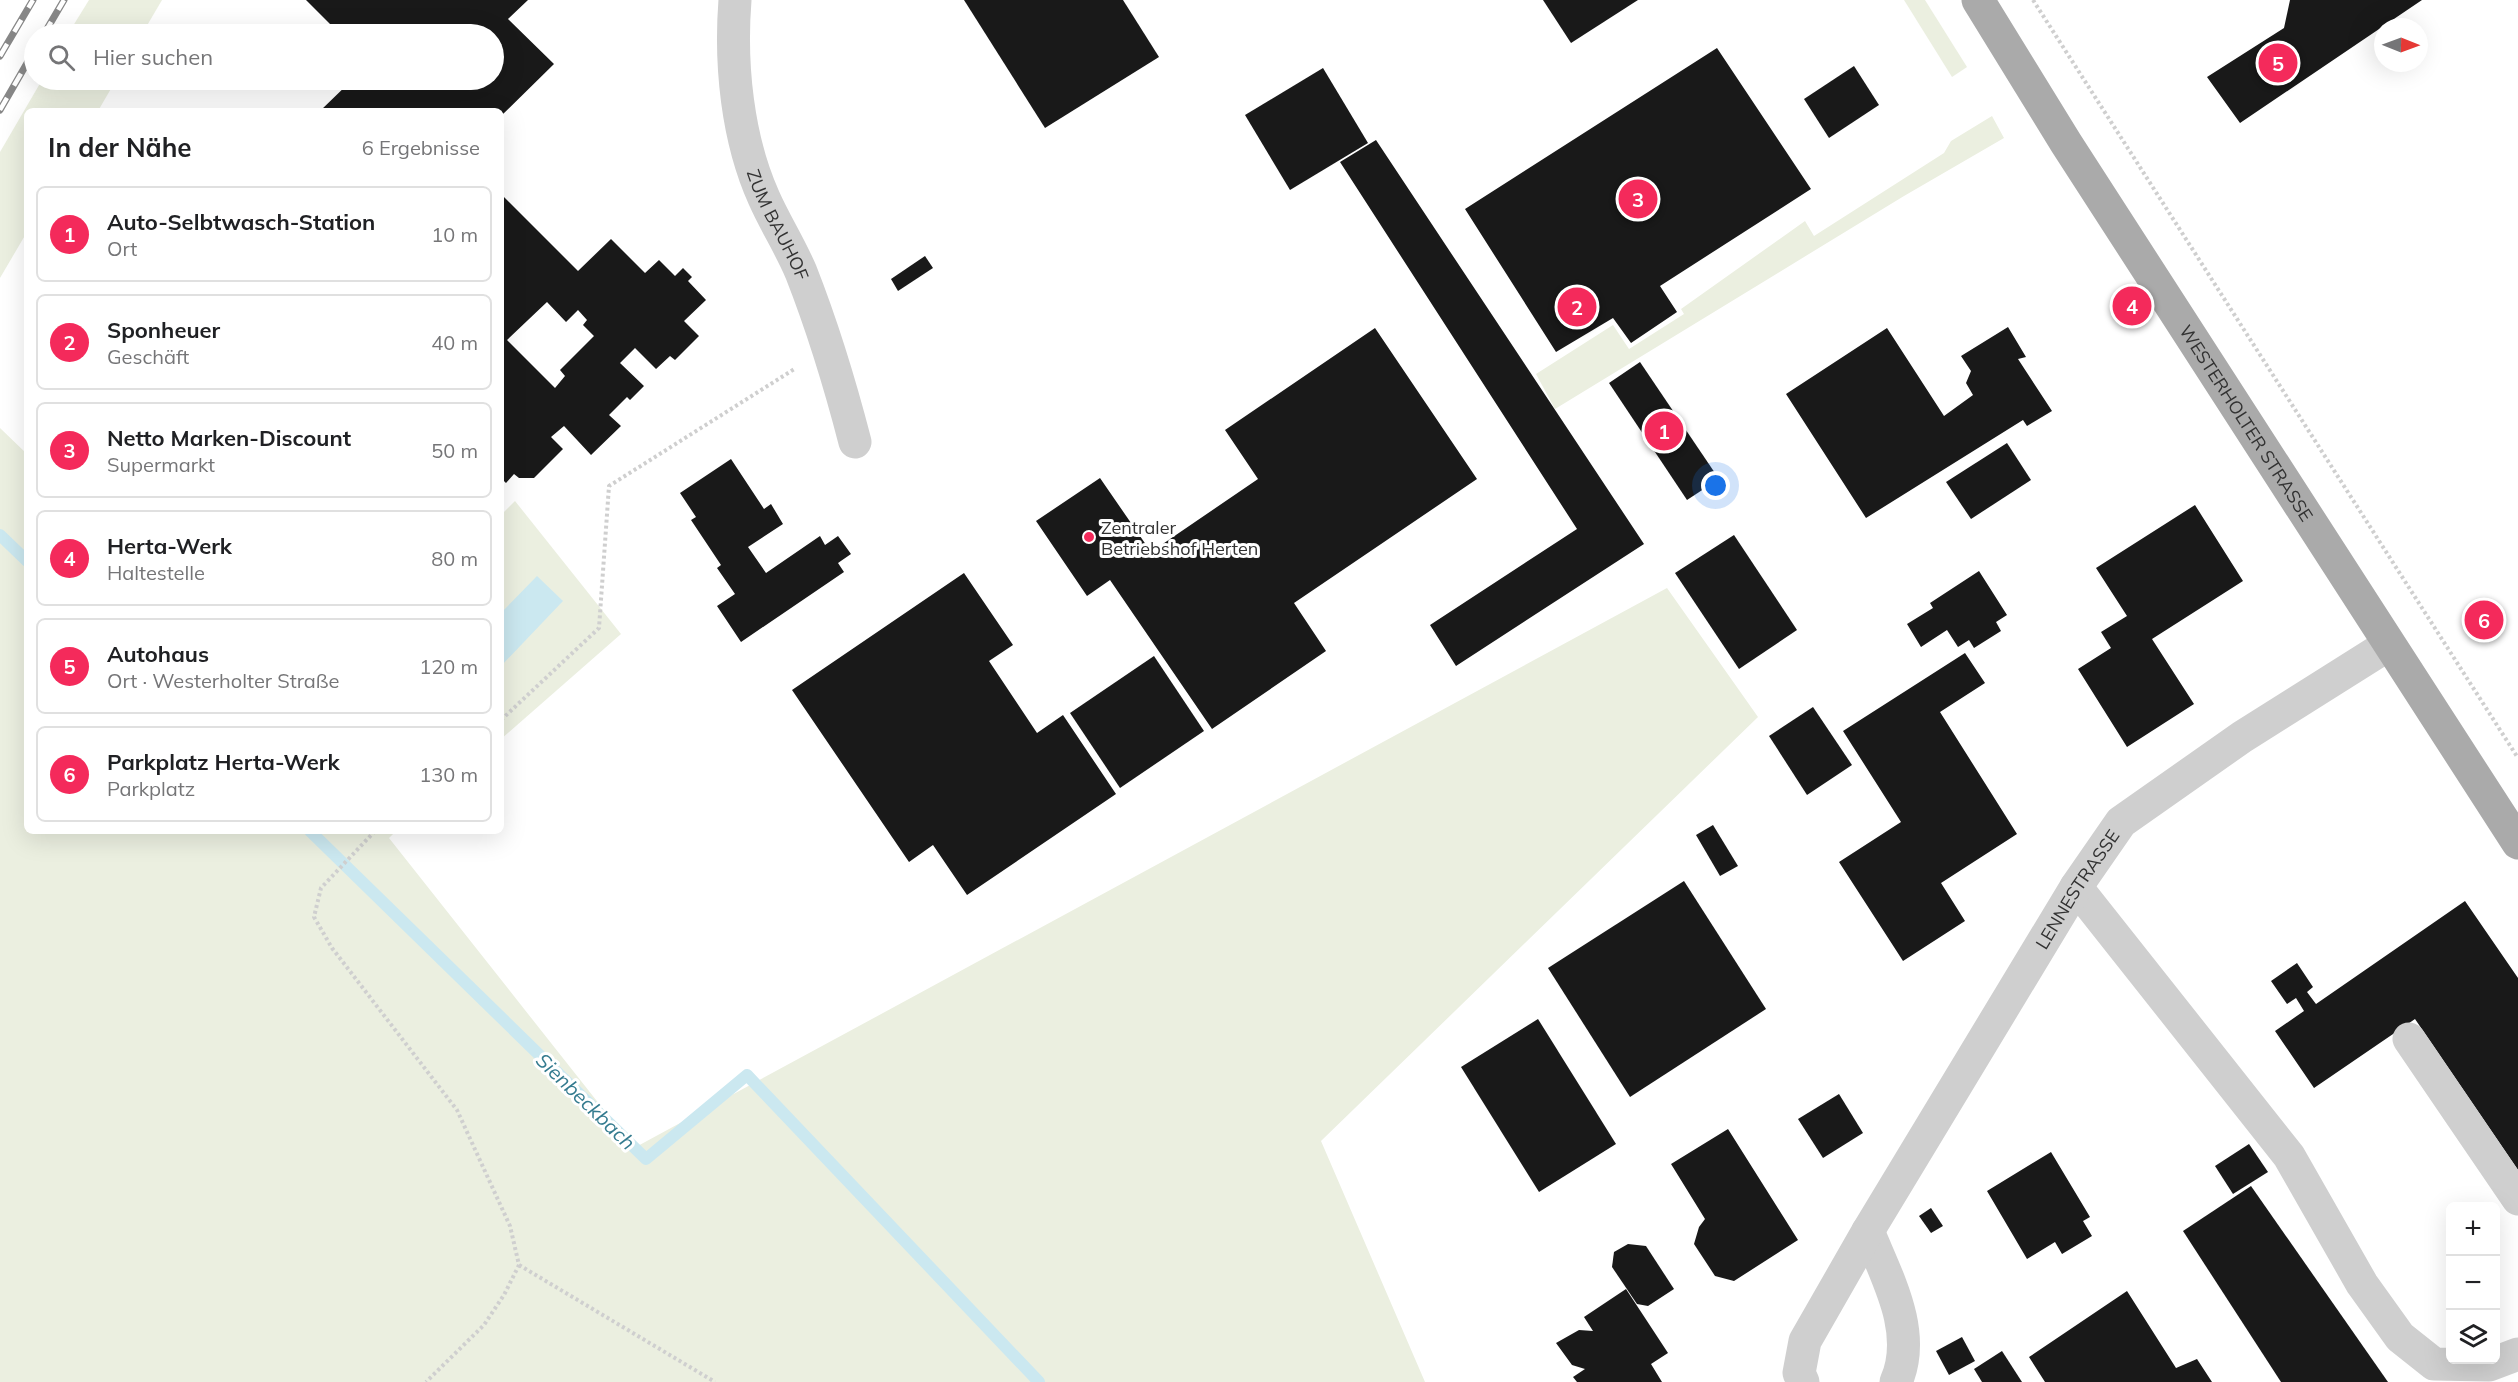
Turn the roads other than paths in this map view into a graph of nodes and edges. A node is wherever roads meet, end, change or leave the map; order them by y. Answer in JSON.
{"nodes":[{"id":1,"x":735,"y":0,"type":"edge"},
{"id":2,"x":1978,"y":0,"type":"edge"},
{"id":3,"x":855,"y":442,"type":"dead end"},
{"id":4,"x":2388,"y":645,"type":"junction"},
{"id":5,"x":2518,"y":843,"type":"edge"},
{"id":6,"x":2076,"y":887,"type":"junction"},
{"id":7,"x":2409,"y":1039,"type":"dead end"},
{"id":8,"x":2518,"y":1199,"type":"edge"},
{"id":9,"x":1868,"y":1231,"type":"junction"},
{"id":10,"x":2518,"y":1354,"type":"edge"},
{"id":11,"x":1803,"y":1382,"type":"edge"},
{"id":12,"x":1896,"y":1382,"type":"edge"}],
"edges":[{"from":1,"to":3,"type":"street","name":"ZUM BAUHOF"},
{"from":2,"to":4,"type":"main road","name":"WESTERHOLTER STRASSE"},
{"from":4,"to":5,"type":"main road","name":"WESTERHOLTER STRASSE"},
{"from":4,"to":6,"type":"street","name":"LENNESTRASSE"},
{"from":6,"to":9,"type":"street","name":"LENNESTRASSE"},
{"from":6,"to":10,"type":"street"},
{"from":7,"to":8,"type":"street"},
{"from":9,"to":11,"type":"street","name":"LENNESTRASSE"},
{"from":9,"to":12,"type":"street"}]}
